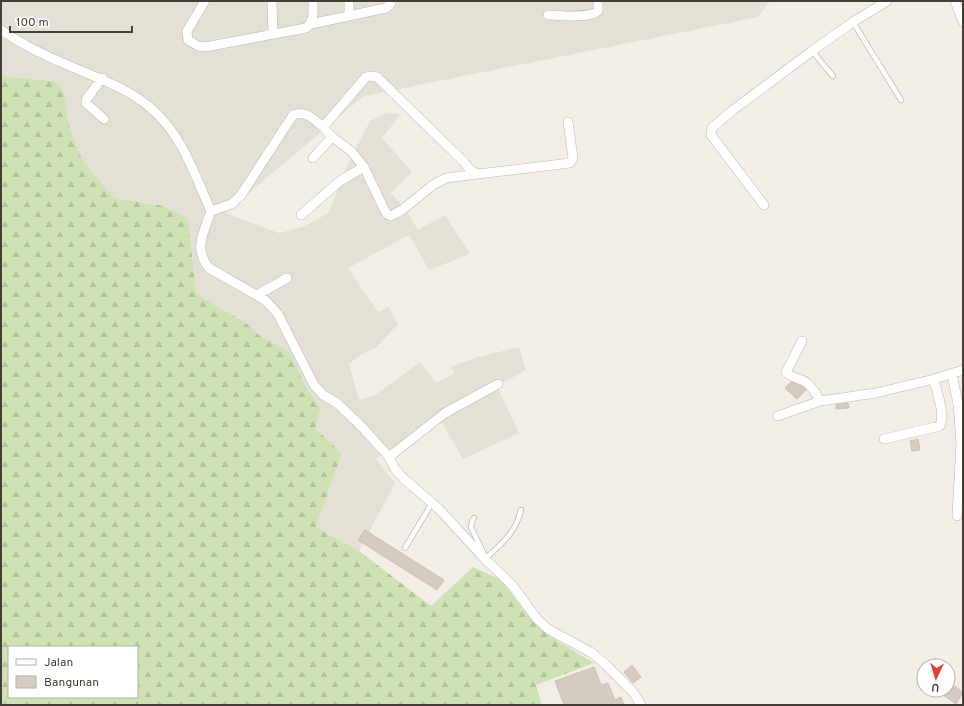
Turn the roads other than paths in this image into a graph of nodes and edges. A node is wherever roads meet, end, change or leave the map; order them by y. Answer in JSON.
{"nodes":[{"id":1,"x":205,"y":1,"type":"edge"},
{"id":2,"x":272,"y":1,"type":"edge"},
{"id":3,"x":313,"y":1,"type":"edge"},
{"id":4,"x":349,"y":1,"type":"edge"},
{"id":5,"x":391,"y":1,"type":"edge"},
{"id":6,"x":598,"y":1,"type":"edge"},
{"id":7,"x":887,"y":1,"type":"edge"},
{"id":8,"x":955,"y":1,"type":"edge"},
{"id":9,"x":548,"y":15,"type":"dead end"},
{"id":10,"x":349,"y":16,"type":"junction"},
{"id":11,"x":853,"y":22,"type":"junction"},
{"id":12,"x":963,"y":22,"type":"edge"},
{"id":13,"x":311,"y":24,"type":"junction"},
{"id":14,"x":1,"y":30,"type":"edge"},
{"id":15,"x":273,"y":34,"type":"junction"},
{"id":16,"x":812,"y":51,"type":"junction"},
{"id":17,"x":833,"y":76,"type":"dead end"},
{"id":18,"x":102,"y":78,"type":"junction"},
{"id":19,"x":901,"y":100,"type":"dead end"},
{"id":20,"x":104,"y":119,"type":"dead end"},
{"id":21,"x":568,"y":122,"type":"dead end"},
{"id":22,"x":323,"y":127,"type":"junction"},
{"id":23,"x":332,"y":137,"type":"junction"},
{"id":24,"x":313,"y":158,"type":"dead end"},
{"id":25,"x":364,"y":168,"type":"junction"},
{"id":26,"x":478,"y":174,"type":"junction"},
{"id":27,"x":764,"y":205,"type":"dead end"},
{"id":28,"x":211,"y":211,"type":"junction"},
{"id":29,"x":301,"y":215,"type":"dead end"},
{"id":30,"x":287,"y":278,"type":"dead end"},
{"id":31,"x":257,"y":295,"type":"junction"},
{"id":32,"x":802,"y":340,"type":"dead end"},
{"id":33,"x":963,"y":370,"type":"edge"},
{"id":34,"x":952,"y":374,"type":"junction"},
{"id":35,"x":934,"y":379,"type":"junction"},
{"id":36,"x":498,"y":384,"type":"dead end"},
{"id":37,"x":820,"y":401,"type":"junction"},
{"id":38,"x":778,"y":416,"type":"dead end"},
{"id":39,"x":942,"y":420,"type":"junction"},
{"id":40,"x":960,"y":421,"type":"junction"},
{"id":41,"x":884,"y":439,"type":"dead end"},
{"id":42,"x":389,"y":457,"type":"junction"},
{"id":43,"x":432,"y":503,"type":"junction"},
{"id":44,"x":521,"y":510,"type":"dead end"},
{"id":45,"x":957,"y":516,"type":"dead end"},
{"id":46,"x":474,"y":518,"type":"dead end"},
{"id":47,"x":405,"y":548,"type":"dead end"},
{"id":48,"x":486,"y":558,"type":"junction"},
{"id":49,"x":641,"y":705,"type":"edge"}],
"edges":[{"from":1,"to":15,"type":"street"},
{"from":2,"to":15,"type":"street"},
{"from":3,"to":13,"type":"street"},
{"from":4,"to":10,"type":"street"},
{"from":5,"to":10,"type":"street"},
{"from":6,"to":9,"type":"street"},
{"from":7,"to":11,"type":"street"},
{"from":8,"to":12,"type":"street"},
{"from":10,"to":13,"type":"street"},
{"from":11,"to":16,"type":"street"},
{"from":11,"to":19,"type":"lane"},
{"from":13,"to":15,"type":"street"},
{"from":14,"to":18,"type":"street"},
{"from":16,"to":17,"type":"lane"},
{"from":16,"to":27,"type":"street"},
{"from":18,"to":20,"type":"street"},
{"from":18,"to":28,"type":"street"},
{"from":21,"to":26,"type":"street"},
{"from":22,"to":23,"type":"street"},
{"from":22,"to":26,"type":"street"},
{"from":22,"to":28,"type":"street"},
{"from":23,"to":24,"type":"street"},
{"from":23,"to":25,"type":"street"},
{"from":25,"to":26,"type":"street"},
{"from":25,"to":29,"type":"street"},
{"from":28,"to":31,"type":"street"},
{"from":30,"to":31,"type":"street"},
{"from":31,"to":42,"type":"street"},
{"from":32,"to":37,"type":"street"},
{"from":33,"to":34,"type":"street"},
{"from":34,"to":35,"type":"street"},
{"from":34,"to":40,"type":"street"},
{"from":35,"to":37,"type":"street"},
{"from":35,"to":39,"type":"street"},
{"from":36,"to":42,"type":"street"},
{"from":37,"to":38,"type":"street"},
{"from":39,"to":40,"type":"street"},
{"from":39,"to":41,"type":"street"},
{"from":40,"to":45,"type":"street"},
{"from":42,"to":43,"type":"street"},
{"from":43,"to":47,"type":"lane"},
{"from":43,"to":48,"type":"street"},
{"from":44,"to":48,"type":"lane"},
{"from":46,"to":48,"type":"lane"},
{"from":48,"to":49,"type":"street"}]}
